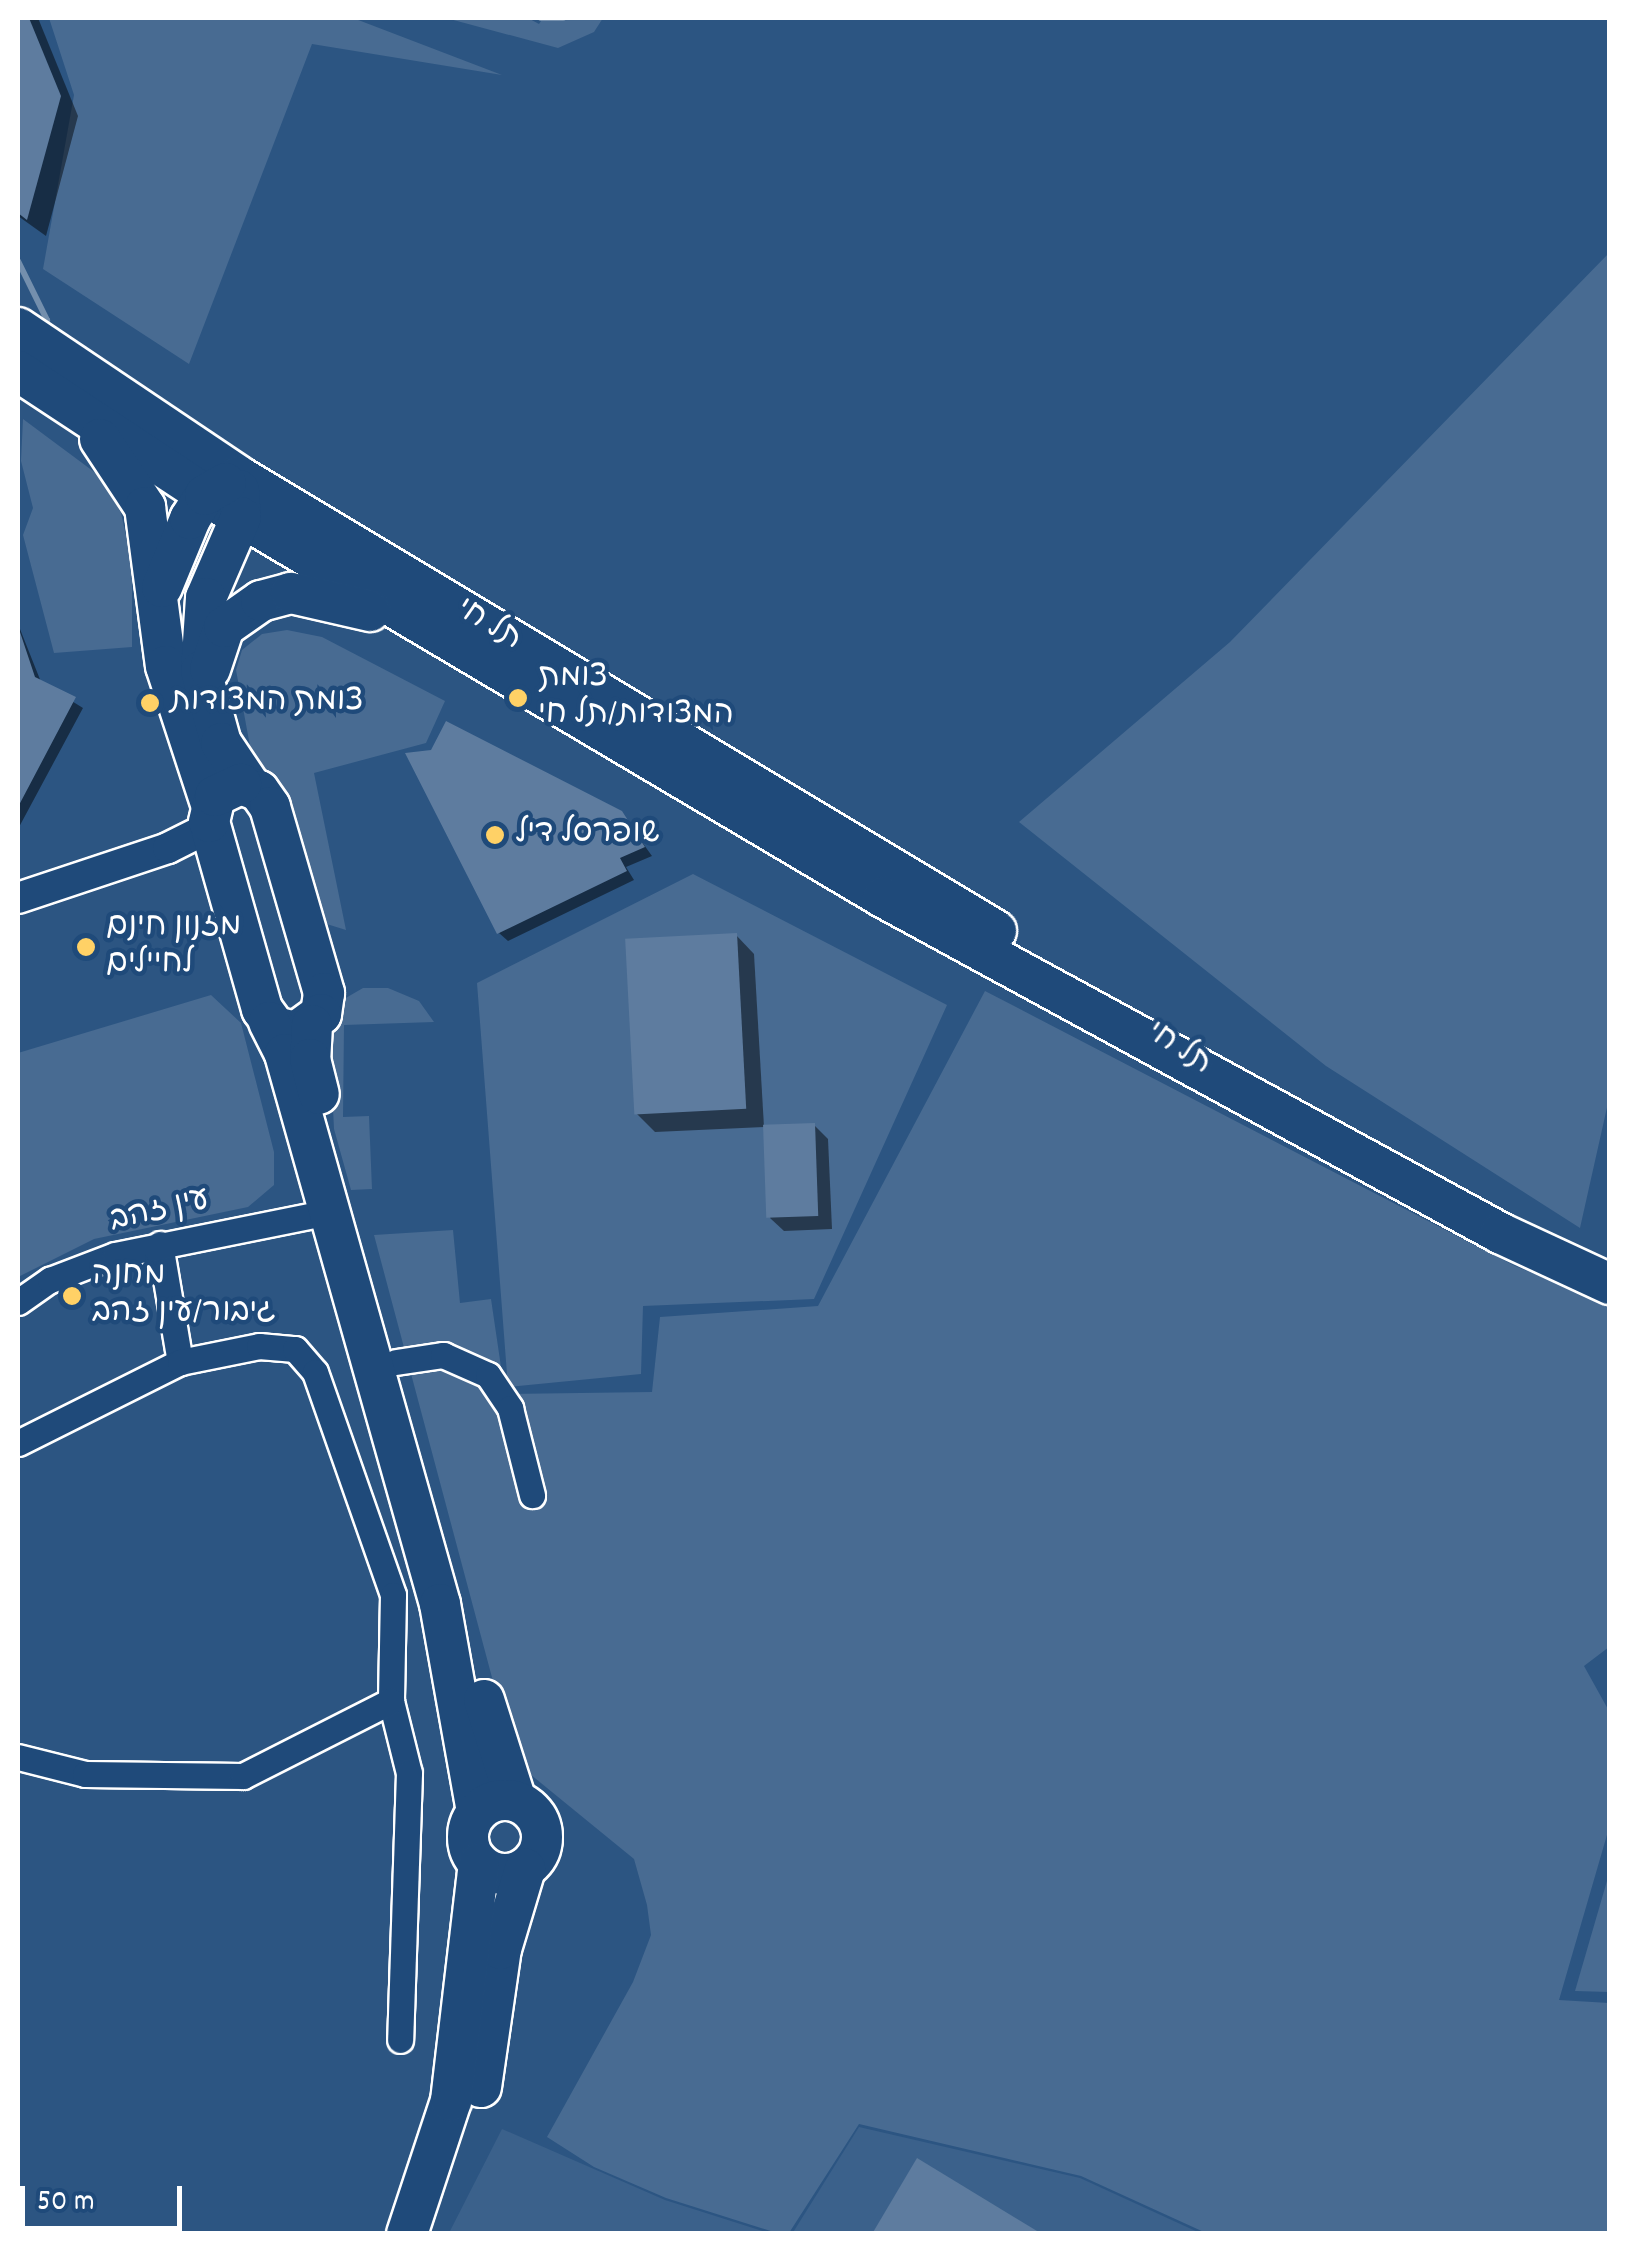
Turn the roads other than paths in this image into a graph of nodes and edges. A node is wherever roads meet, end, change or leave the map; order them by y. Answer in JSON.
{"nodes":[{"id":1,"x":18,"y":328,"type":"edge"},
{"id":2,"x":18,"y":371,"type":"edge"},
{"id":3,"x":74,"y":410,"type":"junction"},
{"id":4,"x":221,"y":485,"type":"junction"},
{"id":5,"x":242,"y":517,"type":"junction"},
{"id":6,"x":158,"y":611,"type":"junction"},
{"id":7,"x":434,"y":632,"type":"junction"},
{"id":8,"x":204,"y":692,"type":"junction"},
{"id":9,"x":250,"y":786,"type":"junction"},
{"id":10,"x":213,"y":828,"type":"junction"},
{"id":11,"x":18,"y":898,"type":"edge"},
{"id":12,"x":270,"y":1022,"type":"junction"},
{"id":13,"x":312,"y":1025,"type":"junction"},
{"id":14,"x":1238,"y":1088,"type":"junction"},
{"id":15,"x":328,"y":1212,"type":"junction"},
{"id":16,"x":160,"y":1244,"type":"junction"},
{"id":17,"x":1610,"y":1284,"type":"edge"},
{"id":18,"x":18,"y":1302,"type":"edge"},
{"id":19,"x":180,"y":1362,"type":"junction"},
{"id":20,"x":396,"y":1362,"type":"junction"},
{"id":21,"x":18,"y":1443,"type":"edge"},
{"id":22,"x":532,"y":1495,"type":"dead end"},
{"id":23,"x":390,"y":1702,"type":"junction"},
{"id":24,"x":18,"y":1756,"type":"edge"},
{"id":25,"x":516,"y":1800,"type":"junction"},
{"id":26,"x":477,"y":1812,"type":"junction"},
{"id":27,"x":479,"y":1864,"type":"junction"},
{"id":28,"x":524,"y":1869,"type":"junction"},
{"id":29,"x":400,"y":2040,"type":"dead end"},
{"id":30,"x":408,"y":2234,"type":"edge"},
{"id":31,"x":434,"y":2234,"type":"edge"}],
"edges":[{"from":1,"to":4,"type":"highway","name":"תל חי"},
{"from":2,"to":3,"type":"highway","name":"תל חי"},
{"from":3,"to":4,"type":"highway","name":"תל חי"},
{"from":3,"to":6,"type":"highway"},
{"from":4,"to":5,"type":"highway"},
{"from":4,"to":6,"type":"highway"},
{"from":4,"to":14,"type":"highway","name":"תל חי"},
{"from":5,"to":7,"type":"highway","name":"תל חי"},
{"from":5,"to":8,"type":"highway"},
{"from":6,"to":10,"type":"highway"},
{"from":7,"to":8,"type":"highway"},
{"from":7,"to":14,"type":"highway","name":"תל חי"},
{"from":8,"to":9,"type":"highway"},
{"from":9,"to":10,"type":"highway"},
{"from":9,"to":13,"type":"highway"},
{"from":10,"to":11,"type":"street"},
{"from":10,"to":12,"type":"highway"},
{"from":12,"to":13,"type":"highway"},
{"from":12,"to":15,"type":"highway"},
{"from":13,"to":20,"type":"highway"},
{"from":14,"to":17,"type":"highway"},
{"from":15,"to":16,"type":"street","name":"עין זהב"},
{"from":15,"to":26,"type":"highway"},
{"from":16,"to":18,"type":"street","name":"עין זהב"},
{"from":16,"to":19,"type":"street"},
{"from":19,"to":21,"type":"street"},
{"from":19,"to":23,"type":"street"},
{"from":20,"to":22,"type":"street"},
{"from":20,"to":25,"type":"highway"},
{"from":23,"to":24,"type":"street"},
{"from":23,"to":29,"type":"street"},
{"from":25,"to":26,"type":"highway"},
{"from":25,"to":28,"type":"highway"},
{"from":26,"to":27,"type":"highway"},
{"from":27,"to":28,"type":"highway"},
{"from":27,"to":30,"type":"highway"},
{"from":28,"to":31,"type":"highway"}]}
